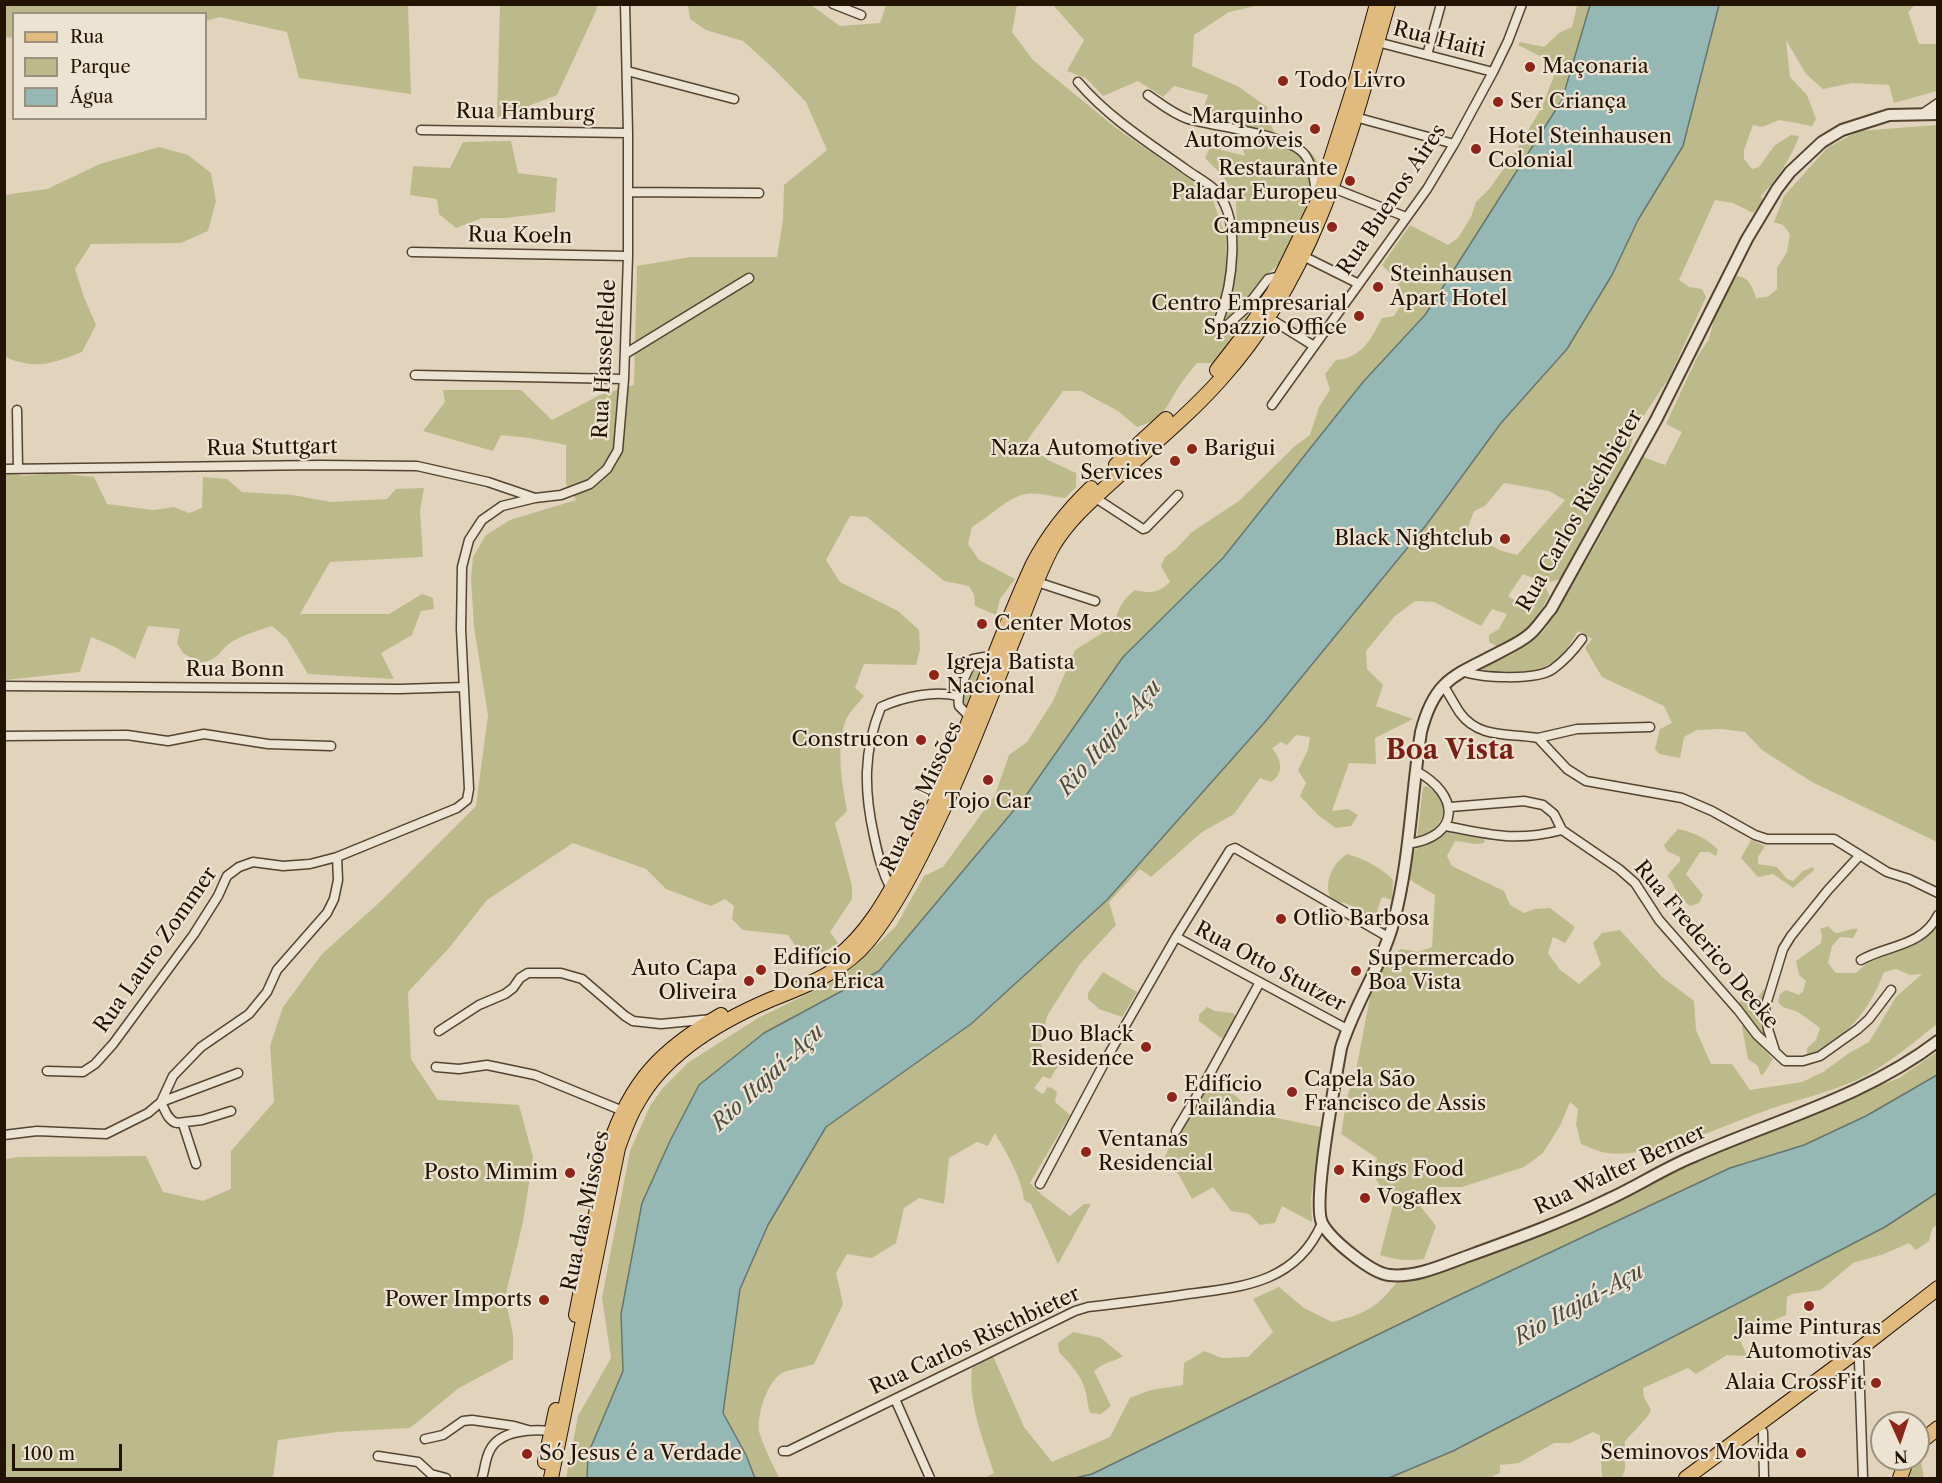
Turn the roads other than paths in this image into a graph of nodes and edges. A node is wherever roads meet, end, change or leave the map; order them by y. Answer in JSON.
{"nodes":[{"id":1,"x":625,"y":4,"type":"edge"},
{"id":2,"x":833,"y":4,"type":"edge"},
{"id":3,"x":1377,"y":4,"type":"edge"},
{"id":4,"x":1388,"y":4,"type":"edge"},
{"id":5,"x":1441,"y":4,"type":"edge"},
{"id":6,"x":1522,"y":4,"type":"edge"},
{"id":7,"x":861,"y":15,"type":"dead end"},
{"id":8,"x":1377,"y":42,"type":"junction"},
{"id":9,"x":1427,"y":55,"type":"junction"},
{"id":10,"x":627,"y":71,"type":"junction"},
{"id":11,"x":1493,"y":72,"type":"junction"},
{"id":12,"x":1078,"y":82,"type":"dead end"},
{"id":13,"x":1148,"y":95,"type":"dead end"},
{"id":14,"x":734,"y":99,"type":"dead end"},
{"id":15,"x":1938,"y":103,"type":"edge"},
{"id":16,"x":1352,"y":111,"type":"junction"},
{"id":17,"x":1922,"y":114,"type":"junction"},
{"id":18,"x":1938,"y":114,"type":"edge"},
{"id":19,"x":421,"y":130,"type":"dead end"},
{"id":20,"x":628,"y":133,"type":"junction"},
{"id":21,"x":1454,"y":144,"type":"junction"},
{"id":22,"x":1333,"y":188,"type":"junction"},
{"id":23,"x":628,"y":192,"type":"junction"},
{"id":24,"x":759,"y":194,"type":"dead end"},
{"id":25,"x":1317,"y":203,"type":"junction"},
{"id":26,"x":1406,"y":217,"type":"junction"},
{"id":27,"x":412,"y":252,"type":"dead end"},
{"id":28,"x":628,"y":256,"type":"junction"},
{"id":29,"x":1303,"y":256,"type":"junction"},
{"id":30,"x":1282,"y":276,"type":"junction"},
{"id":31,"x":749,"y":278,"type":"dead end"},
{"id":32,"x":1357,"y":284,"type":"junction"},
{"id":33,"x":1269,"y":318,"type":"junction"},
{"id":34,"x":1314,"y":346,"type":"junction"},
{"id":35,"x":625,"y":354,"type":"junction"},
{"id":36,"x":415,"y":375,"type":"dead end"},
{"id":37,"x":624,"y":379,"type":"junction"},
{"id":38,"x":1272,"y":405,"type":"dead end"},
{"id":39,"x":17,"y":410,"type":"dead end"},
{"id":40,"x":4,"y":469,"type":"edge"},
{"id":41,"x":18,"y":469,"type":"junction"},
{"id":42,"x":1178,"y":495,"type":"dead end"},
{"id":43,"x":1094,"y":497,"type":"junction"},
{"id":44,"x":535,"y":498,"type":"junction"},
{"id":45,"x":1037,"y":582,"type":"junction"},
{"id":46,"x":1095,"y":601,"type":"dead end"},
{"id":47,"x":1582,"y":639,"type":"dead end"},
{"id":48,"x":999,"y":661,"type":"junction"},
{"id":49,"x":1462,"y":671,"type":"junction"},
{"id":50,"x":1443,"y":685,"type":"junction"},
{"id":51,"x":4,"y":686,"type":"edge"},
{"id":52,"x":464,"y":687,"type":"junction"},
{"id":53,"x":958,"y":696,"type":"junction"},
{"id":54,"x":975,"y":721,"type":"junction"},
{"id":55,"x":1650,"y":727,"type":"dead end"},
{"id":56,"x":4,"y":736,"type":"edge"},
{"id":57,"x":1538,"y":738,"type":"junction"},
{"id":58,"x":331,"y":746,"type":"dead end"},
{"id":59,"x":1416,"y":771,"type":"junction"},
{"id":60,"x":467,"y":800,"type":"joint"},
{"id":61,"x":1450,"y":807,"type":"junction"},
{"id":62,"x":1446,"y":826,"type":"junction"},
{"id":63,"x":1562,"y":830,"type":"junction"},
{"id":64,"x":1407,"y":844,"type":"junction"},
{"id":65,"x":1860,"y":855,"type":"junction"},
{"id":66,"x":337,"y":857,"type":"junction"},
{"id":67,"x":891,"y":889,"type":"junction"},
{"id":68,"x":1938,"y":893,"type":"edge"},
{"id":69,"x":1938,"y":915,"type":"edge"},
{"id":70,"x":1176,"y":937,"type":"junction"},
{"id":71,"x":1388,"y":937,"type":"junction"},
{"id":72,"x":1861,"y":960,"type":"dead end"},
{"id":73,"x":1260,"y":982,"type":"junction"},
{"id":74,"x":1891,"y":990,"type":"dead end"},
{"id":75,"x":715,"y":1018,"type":"junction"},
{"id":76,"x":1347,"y":1029,"type":"junction"},
{"id":77,"x":439,"y":1031,"type":"dead end"},
{"id":78,"x":1938,"y":1041,"type":"edge"},
{"id":79,"x":1776,"y":1054,"type":"junction"},
{"id":80,"x":436,"y":1067,"type":"dead end"},
{"id":81,"x":47,"y":1071,"type":"dead end"},
{"id":82,"x":238,"y":1072,"type":"dead end"},
{"id":83,"x":161,"y":1102,"type":"junction"},
{"id":84,"x":231,"y":1111,"type":"dead end"},
{"id":85,"x":623,"y":1111,"type":"junction"},
{"id":86,"x":183,"y":1124,"type":"junction"},
{"id":87,"x":1176,"y":1131,"type":"dead end"},
{"id":88,"x":4,"y":1135,"type":"edge"},
{"id":89,"x":196,"y":1164,"type":"dead end"},
{"id":90,"x":1040,"y":1184,"type":"dead end"},
{"id":91,"x":1322,"y":1223,"type":"junction"},
{"id":92,"x":1938,"y":1288,"type":"edge"},
{"id":93,"x":1938,"y":1300,"type":"edge"},
{"id":94,"x":1859,"y":1361,"type":"junction"},
{"id":95,"x":895,"y":1399,"type":"junction"},
{"id":96,"x":528,"y":1430,"type":"junction"},
{"id":97,"x":551,"y":1431,"type":"junction"},
{"id":98,"x":1763,"y":1432,"type":"junction"},
{"id":99,"x":425,"y":1439,"type":"dead end"},
{"id":100,"x":783,"y":1451,"type":"dead end"},
{"id":101,"x":378,"y":1456,"type":"dead end"},
{"id":102,"x":429,"y":1476,"type":"edge"},
{"id":103,"x":446,"y":1479,"type":"edge"},
{"id":104,"x":482,"y":1479,"type":"edge"},
{"id":105,"x":542,"y":1479,"type":"edge"},
{"id":106,"x":551,"y":1479,"type":"edge"},
{"id":107,"x":930,"y":1479,"type":"edge"},
{"id":108,"x":1686,"y":1479,"type":"edge"},
{"id":109,"x":1700,"y":1479,"type":"edge"},
{"id":110,"x":1764,"y":1479,"type":"edge"},
{"id":111,"x":1863,"y":1479,"type":"edge"}],
"edges":[{"from":1,"to":10,"type":"street","name":"Rua Hasselfelde"},
{"from":2,"to":7,"type":"street"},
{"from":3,"to":16,"type":"main road","name":"Rua das Missões"},
{"from":4,"to":8,"type":"main road","name":"Rua das Missões"},
{"from":5,"to":9,"type":"street"},
{"from":6,"to":11,"type":"street","name":"Rua Buenos Aires"},
{"from":8,"to":9,"type":"street","name":"Rua Haiti"},
{"from":8,"to":16,"type":"main road","name":"Rua das Missões"},
{"from":9,"to":11,"type":"street","name":"Rua Haiti"},
{"from":10,"to":14,"type":"street"},
{"from":10,"to":20,"type":"street","name":"Rua Hasselfelde"},
{"from":11,"to":21,"type":"street","name":"Rua Buenos Aires"},
{"from":12,"to":30,"type":"street"},
{"from":13,"to":25,"type":"street"},
{"from":15,"to":17,"type":"street"},
{"from":16,"to":21,"type":"street"},
{"from":16,"to":22,"type":"main road","name":"Rua das Missões"},
{"from":16,"to":25,"type":"main road","name":"Rua das Missões"},
{"from":17,"to":18,"type":"street","name":"Rua Carlos Rischbieter"},
{"from":17,"to":49,"type":"street","name":"Rua Carlos Rischbieter"},
{"from":19,"to":20,"type":"street","name":"Rua Hamburg"},
{"from":20,"to":23,"type":"street","name":"Rua Hasselfelde"},
{"from":21,"to":26,"type":"street","name":"Rua Buenos Aires"},
{"from":22,"to":26,"type":"street"},
{"from":22,"to":29,"type":"main road","name":"Rua das Missões"},
{"from":23,"to":24,"type":"street"},
{"from":23,"to":28,"type":"street","name":"Rua Hasselfelde"},
{"from":25,"to":30,"type":"main road","name":"Rua das Missões"},
{"from":26,"to":32,"type":"street","name":"Rua Buenos Aires"},
{"from":27,"to":28,"type":"street","name":"Rua Koeln"},
{"from":28,"to":35,"type":"street","name":"Rua Hasselfelde"},
{"from":29,"to":32,"type":"street"},
{"from":29,"to":33,"type":"main road","name":"Rua das Missões"},
{"from":30,"to":48,"type":"main road","name":"Rua das Missões"},
{"from":31,"to":35,"type":"street"},
{"from":32,"to":34,"type":"street","name":"Rua Buenos Aires"},
{"from":33,"to":34,"type":"street"},
{"from":33,"to":43,"type":"main road","name":"Rua das Missões"},
{"from":34,"to":38,"type":"street","name":"Rua Buenos Aires"},
{"from":35,"to":37,"type":"street","name":"Rua Hasselfelde"},
{"from":36,"to":37,"type":"street"},
{"from":37,"to":44,"type":"street","name":"Rua Hasselfelde"},
{"from":39,"to":41,"type":"street"},
{"from":40,"to":41,"type":"street","name":"Rua Stuttgart"},
{"from":41,"to":44,"type":"street","name":"Rua Stuttgart"},
{"from":42,"to":43,"type":"street"},
{"from":43,"to":45,"type":"main road","name":"Rua das Missões"},
{"from":44,"to":52,"type":"street","name":"Rua Hasselfelde"},
{"from":45,"to":46,"type":"street"},
{"from":45,"to":48,"type":"main road","name":"Rua das Missões"},
{"from":47,"to":49,"type":"street"},
{"from":48,"to":53,"type":"street"},
{"from":48,"to":54,"type":"main road","name":"Rua das Missões"},
{"from":49,"to":50,"type":"street","name":"Rua Carlos Rischbieter"},
{"from":50,"to":57,"type":"street"},
{"from":50,"to":59,"type":"street","name":"Rua Carlos Rischbieter"},
{"from":51,"to":52,"type":"street","name":"Rua Bonn"},
{"from":52,"to":60,"type":"street","name":"Rua Hasselfelde"},
{"from":53,"to":54,"type":"street"},
{"from":53,"to":67,"type":"street"},
{"from":54,"to":67,"type":"main road","name":"Rua das Missões"},
{"from":54,"to":106,"type":"main road","name":"Rua das Missões"},
{"from":55,"to":57,"type":"street"},
{"from":56,"to":58,"type":"street"},
{"from":57,"to":65,"type":"street"},
{"from":59,"to":61,"type":"street"},
{"from":59,"to":64,"type":"street","name":"Rua Carlos Rischbieter"},
{"from":60,"to":66,"type":"street","name":"Rua Lauro Zommer"},
{"from":61,"to":62,"type":"street"},
{"from":61,"to":63,"type":"street","name":"Rua Frederico Deeke"},
{"from":62,"to":63,"type":"street"},
{"from":62,"to":64,"type":"street"},
{"from":63,"to":79,"type":"street","name":"Rua Frederico Deeke"},
{"from":64,"to":71,"type":"street","name":"Rua Carlos Rischbieter"},
{"from":65,"to":68,"type":"street"},
{"from":65,"to":79,"type":"street"},
{"from":66,"to":81,"type":"street","name":"Rua Lauro Zommer"},
{"from":66,"to":83,"type":"street"},
{"from":67,"to":75,"type":"main road","name":"Rua das Missões"},
{"from":69,"to":72,"type":"street"},
{"from":70,"to":71,"type":"street"},
{"from":70,"to":73,"type":"street","name":"Rua Otto Stutzer"},
{"from":70,"to":90,"type":"street"},
{"from":71,"to":76,"type":"street","name":"Rua Carlos Rischbieter"},
{"from":73,"to":76,"type":"street","name":"Rua Otto Stutzer"},
{"from":73,"to":87,"type":"street"},
{"from":74,"to":79,"type":"street","name":"Rua Frederico Deeke"},
{"from":75,"to":77,"type":"street"},
{"from":75,"to":85,"type":"main road","name":"Rua das Missões"},
{"from":76,"to":91,"type":"street","name":"Rua Carlos Rischbieter"},
{"from":78,"to":91,"type":"street","name":"Rua Walter Berner"},
{"from":80,"to":85,"type":"street"},
{"from":82,"to":83,"type":"street"},
{"from":83,"to":86,"type":"street"},
{"from":83,"to":88,"type":"street"},
{"from":84,"to":86,"type":"street"},
{"from":85,"to":97,"type":"main road","name":"Rua das Missões"},
{"from":86,"to":89,"type":"street"},
{"from":91,"to":95,"type":"street","name":"Rua Carlos Rischbieter"},
{"from":92,"to":108,"type":"main road"},
{"from":93,"to":94,"type":"main road"},
{"from":94,"to":98,"type":"main road"},
{"from":94,"to":111,"type":"street"},
{"from":95,"to":100,"type":"street","name":"Rua Carlos Rischbieter"},
{"from":95,"to":107,"type":"street"},
{"from":96,"to":97,"type":"street"},
{"from":96,"to":99,"type":"street"},
{"from":96,"to":104,"type":"street"},
{"from":97,"to":105,"type":"main road","name":"Rua das Missões"},
{"from":98,"to":109,"type":"main road"},
{"from":98,"to":110,"type":"street"},
{"from":101,"to":102,"type":"street"},
{"from":102,"to":103,"type":"street"}]}
